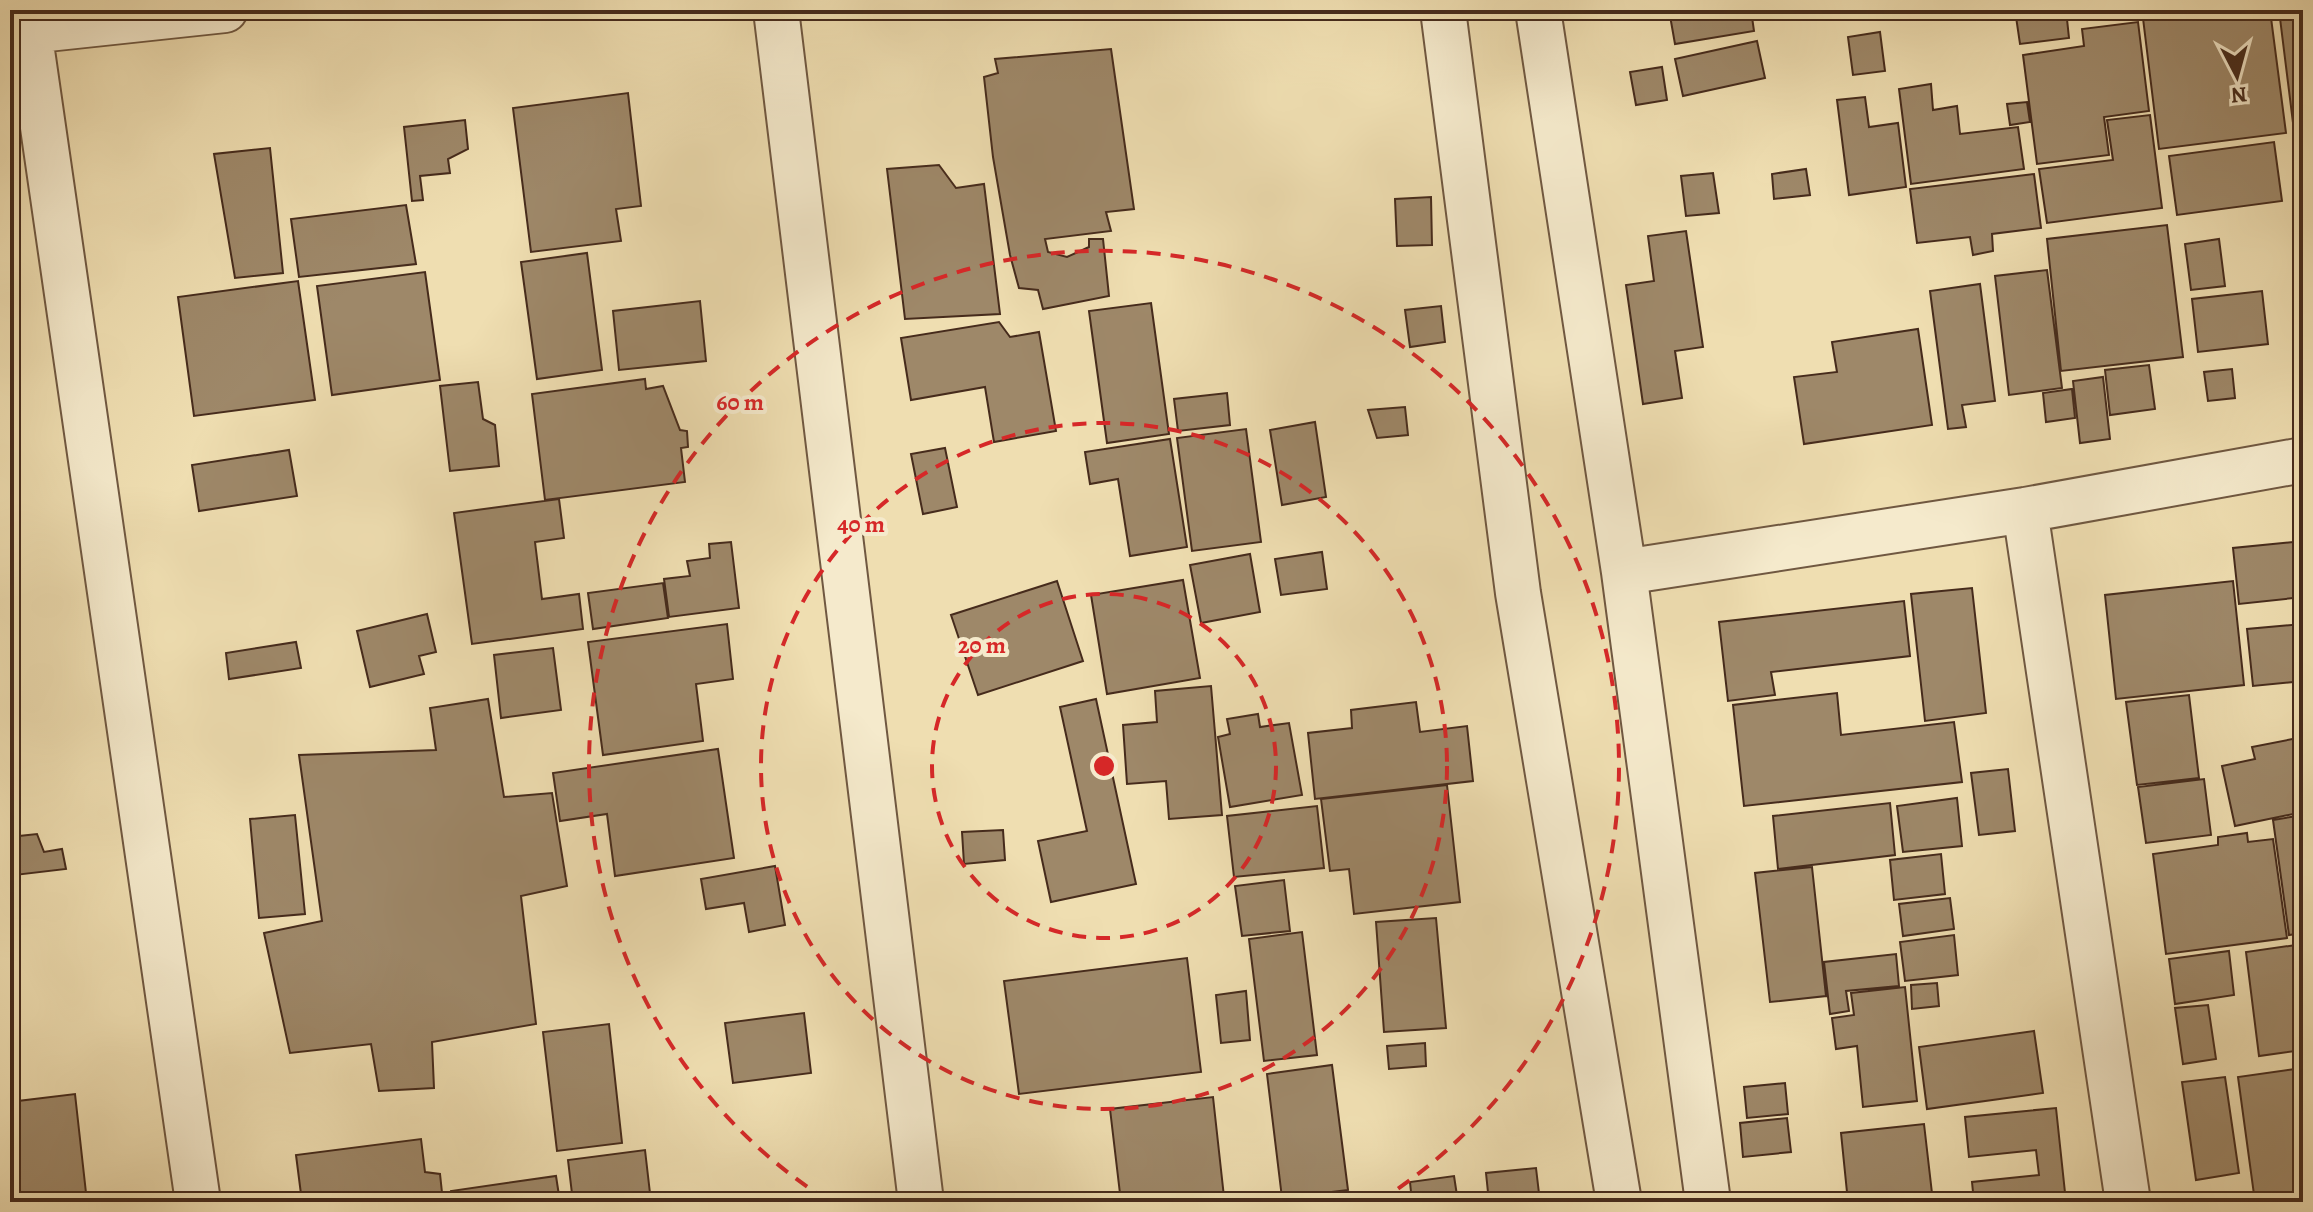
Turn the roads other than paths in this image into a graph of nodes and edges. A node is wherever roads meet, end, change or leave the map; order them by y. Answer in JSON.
{"nodes":[{"id":1,"x":225,"y":10,"type":"edge"},
{"id":2,"x":776,"y":10,"type":"edge"},
{"id":3,"x":1443,"y":10,"type":"edge"},
{"id":4,"x":1538,"y":10,"type":"edge"},
{"id":5,"x":19,"y":32,"type":"edge"},
{"id":6,"x":2303,"y":460,"type":"edge"},
{"id":7,"x":2025,"y":510,"type":"junction"},
{"id":8,"x":1624,"y":572,"type":"junction"},
{"id":9,"x":198,"y":1202,"type":"edge"},
{"id":10,"x":921,"y":1202,"type":"edge"},
{"id":11,"x":1619,"y":1202,"type":"edge"},
{"id":12,"x":1708,"y":1202,"type":"edge"},
{"id":13,"x":2128,"y":1202,"type":"edge"}],
"edges":[{"from":1,"to":5,"type":"street"},
{"from":2,"to":10,"type":"street"},
{"from":3,"to":11,"type":"street"},
{"from":4,"to":8,"type":"street"},
{"from":5,"to":9,"type":"street"},
{"from":6,"to":7,"type":"street"},
{"from":7,"to":8,"type":"street"},
{"from":7,"to":13,"type":"street"},
{"from":8,"to":12,"type":"street"}]}
